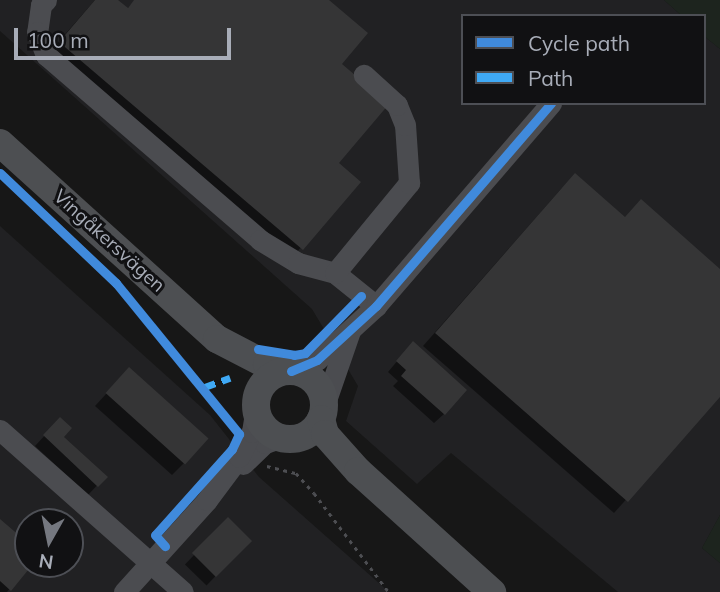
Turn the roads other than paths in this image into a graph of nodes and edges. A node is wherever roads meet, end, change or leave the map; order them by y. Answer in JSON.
{"nodes":[{"id":1,"x":46,"y":0,"type":"edge"},
{"id":2,"x":364,"y":75,"type":"dead end"},
{"id":3,"x":549,"y":105,"type":"edge"},
{"id":4,"x":0,"y":143,"type":"edge"},
{"id":5,"x":335,"y":273,"type":"junction"},
{"id":6,"x":376,"y":306,"type":"junction"},
{"id":7,"x":351,"y":329,"type":"junction"},
{"id":8,"x":217,"y":340,"type":"junction"},
{"id":9,"x":290,"y":371,"type":"junction"},
{"id":10,"x":256,"y":406,"type":"junction"},
{"id":11,"x":322,"y":413,"type":"junction"},
{"id":12,"x":0,"y":430,"type":"edge"},
{"id":13,"x":285,"y":438,"type":"junction"},
{"id":14,"x":358,"y":471,"type":"junction"},
{"id":15,"x":207,"y":499,"type":"junction"},
{"id":16,"x":150,"y":562,"type":"junction"},
{"id":17,"x":124,"y":592,"type":"edge"},
{"id":18,"x":183,"y":592,"type":"edge"},
{"id":19,"x":492,"y":592,"type":"edge"}],
"edges":[{"from":1,"to":5,"type":"street"},
{"from":2,"to":5,"type":"street"},
{"from":3,"to":6,"type":"street"},
{"from":4,"to":8,"type":"main road","name":"Vingåkersvägen"},
{"from":5,"to":6,"type":"street"},
{"from":6,"to":7,"type":"street"},
{"from":7,"to":9,"type":"street"},
{"from":7,"to":11,"type":"street"},
{"from":8,"to":9,"type":"main road","name":"Vingåkersvägen"},
{"from":8,"to":10,"type":"main road","name":"Vingåkersvägen"},
{"from":9,"to":10,"type":"main road"},
{"from":9,"to":11,"type":"main road"},
{"from":10,"to":13,"type":"main road"},
{"from":10,"to":15,"type":"street"},
{"from":11,"to":13,"type":"main road"},
{"from":11,"to":14,"type":"main road"},
{"from":12,"to":16,"type":"street"},
{"from":13,"to":14,"type":"main road"},
{"from":13,"to":15,"type":"street"},
{"from":14,"to":19,"type":"main road"},
{"from":15,"to":16,"type":"street"},
{"from":16,"to":17,"type":"street"},
{"from":16,"to":18,"type":"street"}]}
